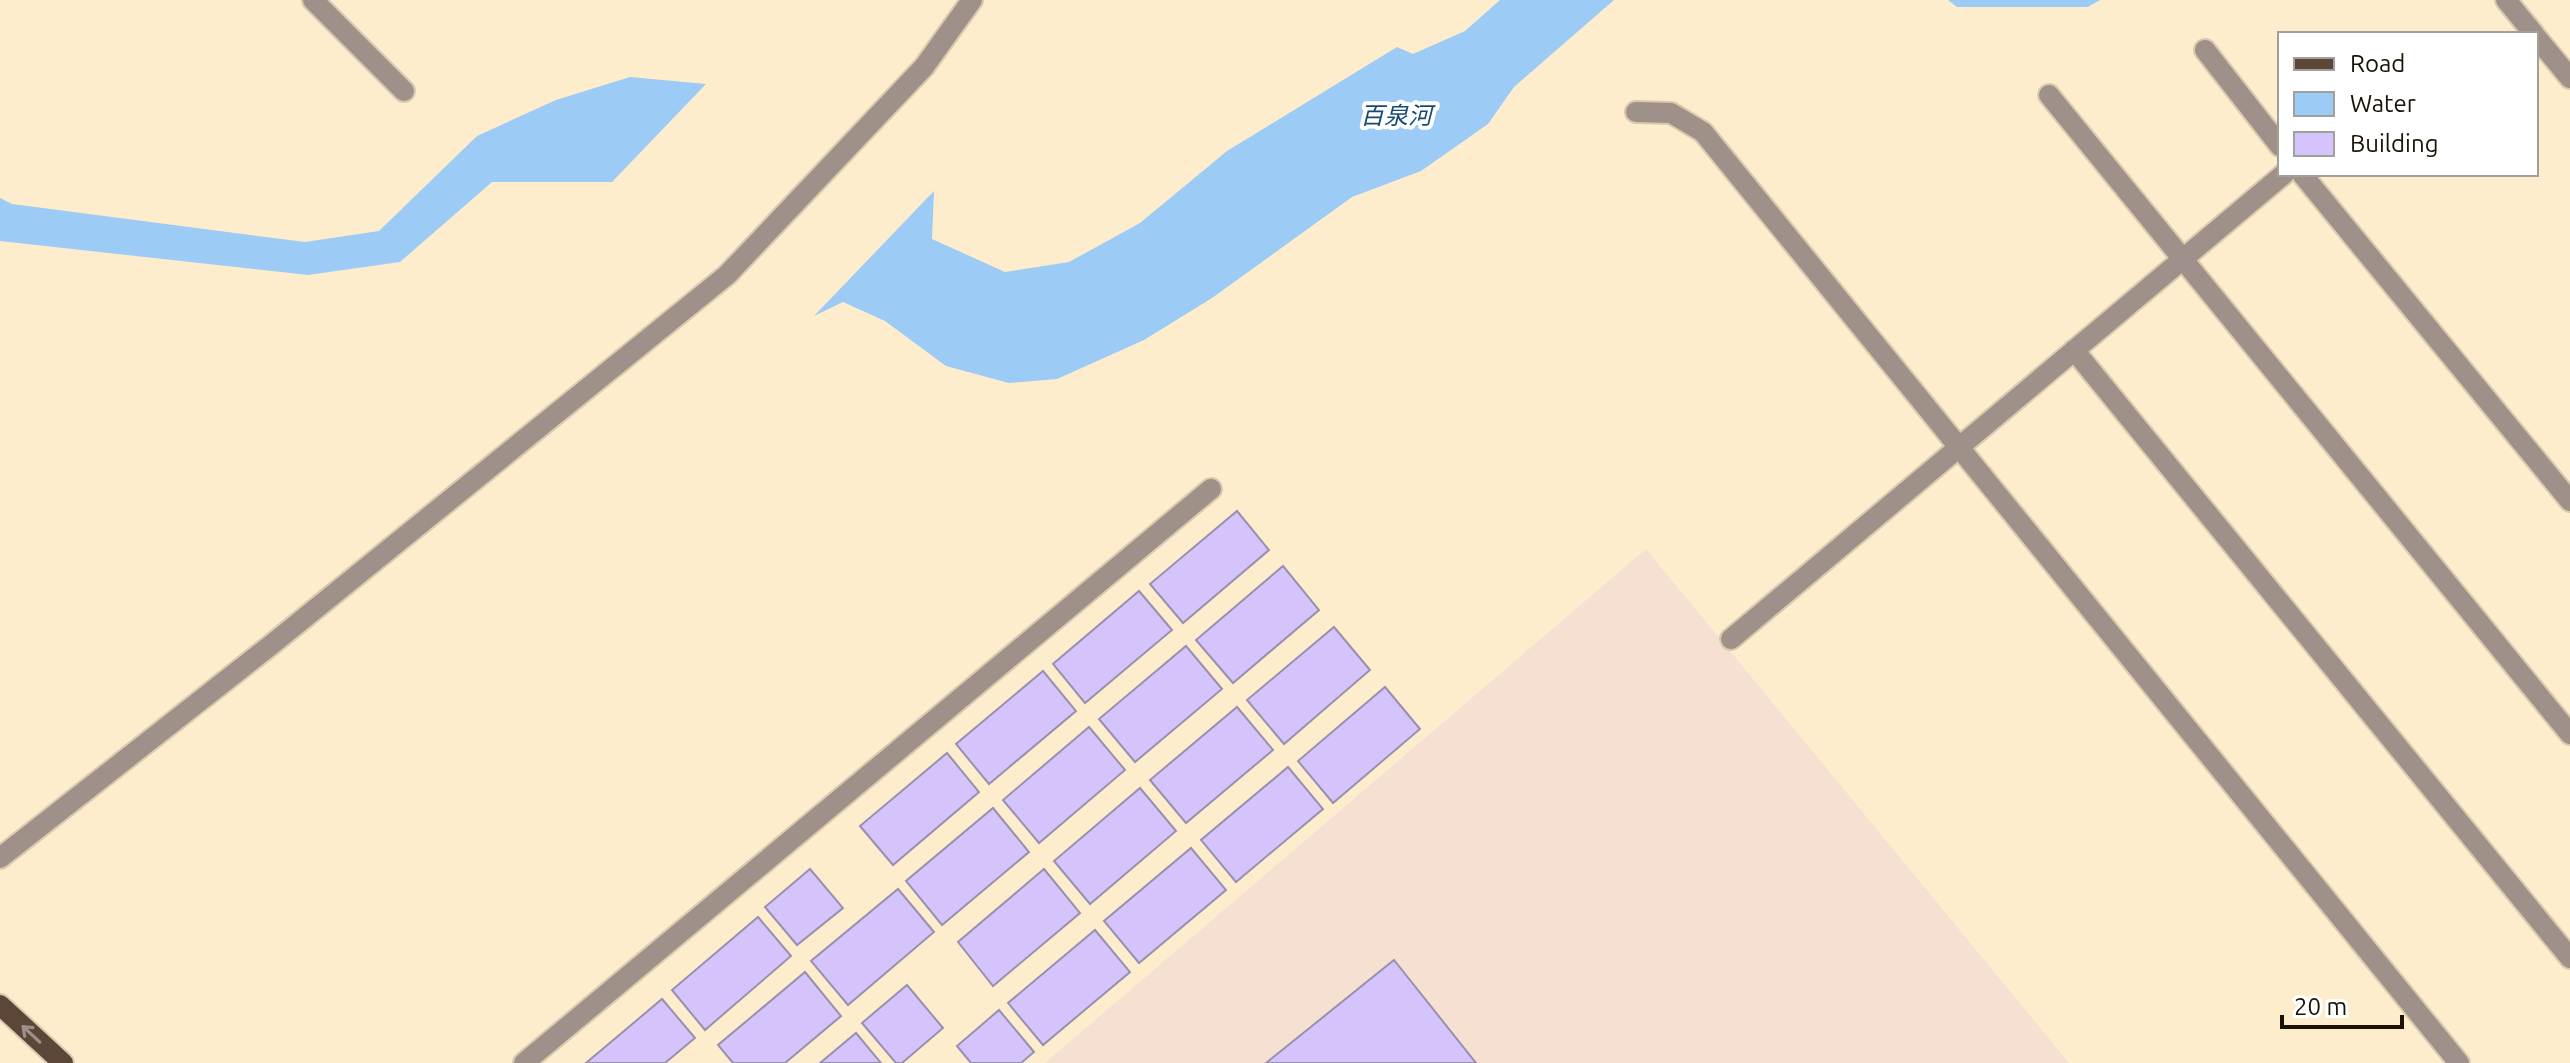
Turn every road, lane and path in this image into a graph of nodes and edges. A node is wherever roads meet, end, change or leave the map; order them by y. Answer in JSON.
{"nodes":[{"id":1,"x":313,"y":0,"type":"edge"},
{"id":2,"x":972,"y":0,"type":"edge"},
{"id":3,"x":2506,"y":0,"type":"edge"},
{"id":4,"x":2532,"y":32,"type":"edge"},
{"id":5,"x":2538,"y":40,"type":"edge"},
{"id":6,"x":2205,"y":50,"type":"dead end"},
{"id":7,"x":2570,"y":78,"type":"edge"},
{"id":8,"x":404,"y":91,"type":"dead end"},
{"id":9,"x":2049,"y":95,"type":"dead end"},
{"id":10,"x":1636,"y":112,"type":"dead end"},
{"id":11,"x":2278,"y":143,"type":"edge"},
{"id":12,"x":2282,"y":176,"type":"edge"},
{"id":13,"x":2304,"y":176,"type":"edge"},
{"id":14,"x":2182,"y":259,"type":"junction"},
{"id":15,"x":2074,"y":350,"type":"junction"},
{"id":16,"x":1959,"y":447,"type":"junction"},
{"id":17,"x":1211,"y":489,"type":"dead end"},
{"id":18,"x":2570,"y":501,"type":"edge"},
{"id":19,"x":1731,"y":639,"type":"dead end"},
{"id":20,"x":2570,"y":734,"type":"edge"},
{"id":21,"x":0,"y":858,"type":"edge"},
{"id":22,"x":2570,"y":958,"type":"edge"},
{"id":23,"x":0,"y":1005,"type":"edge"},
{"id":24,"x":63,"y":1063,"type":"edge"},
{"id":25,"x":524,"y":1063,"type":"edge"},
{"id":26,"x":2459,"y":1063,"type":"edge"}],
"edges":[{"from":1,"to":8,"type":"street"},
{"from":2,"to":21,"type":"street"},
{"from":3,"to":4,"type":"street"},
{"from":5,"to":7,"type":"street"},
{"from":6,"to":11,"type":"street"},
{"from":9,"to":14,"type":"street"},
{"from":10,"to":16,"type":"street"},
{"from":12,"to":14,"type":"street"},
{"from":13,"to":18,"type":"street"},
{"from":14,"to":15,"type":"street"},
{"from":14,"to":20,"type":"street"},
{"from":15,"to":16,"type":"street"},
{"from":15,"to":22,"type":"street"},
{"from":16,"to":19,"type":"street"},
{"from":16,"to":26,"type":"street"},
{"from":17,"to":25,"type":"street"},
{"from":24,"to":23,"type":"main road","one_way":true}]}
